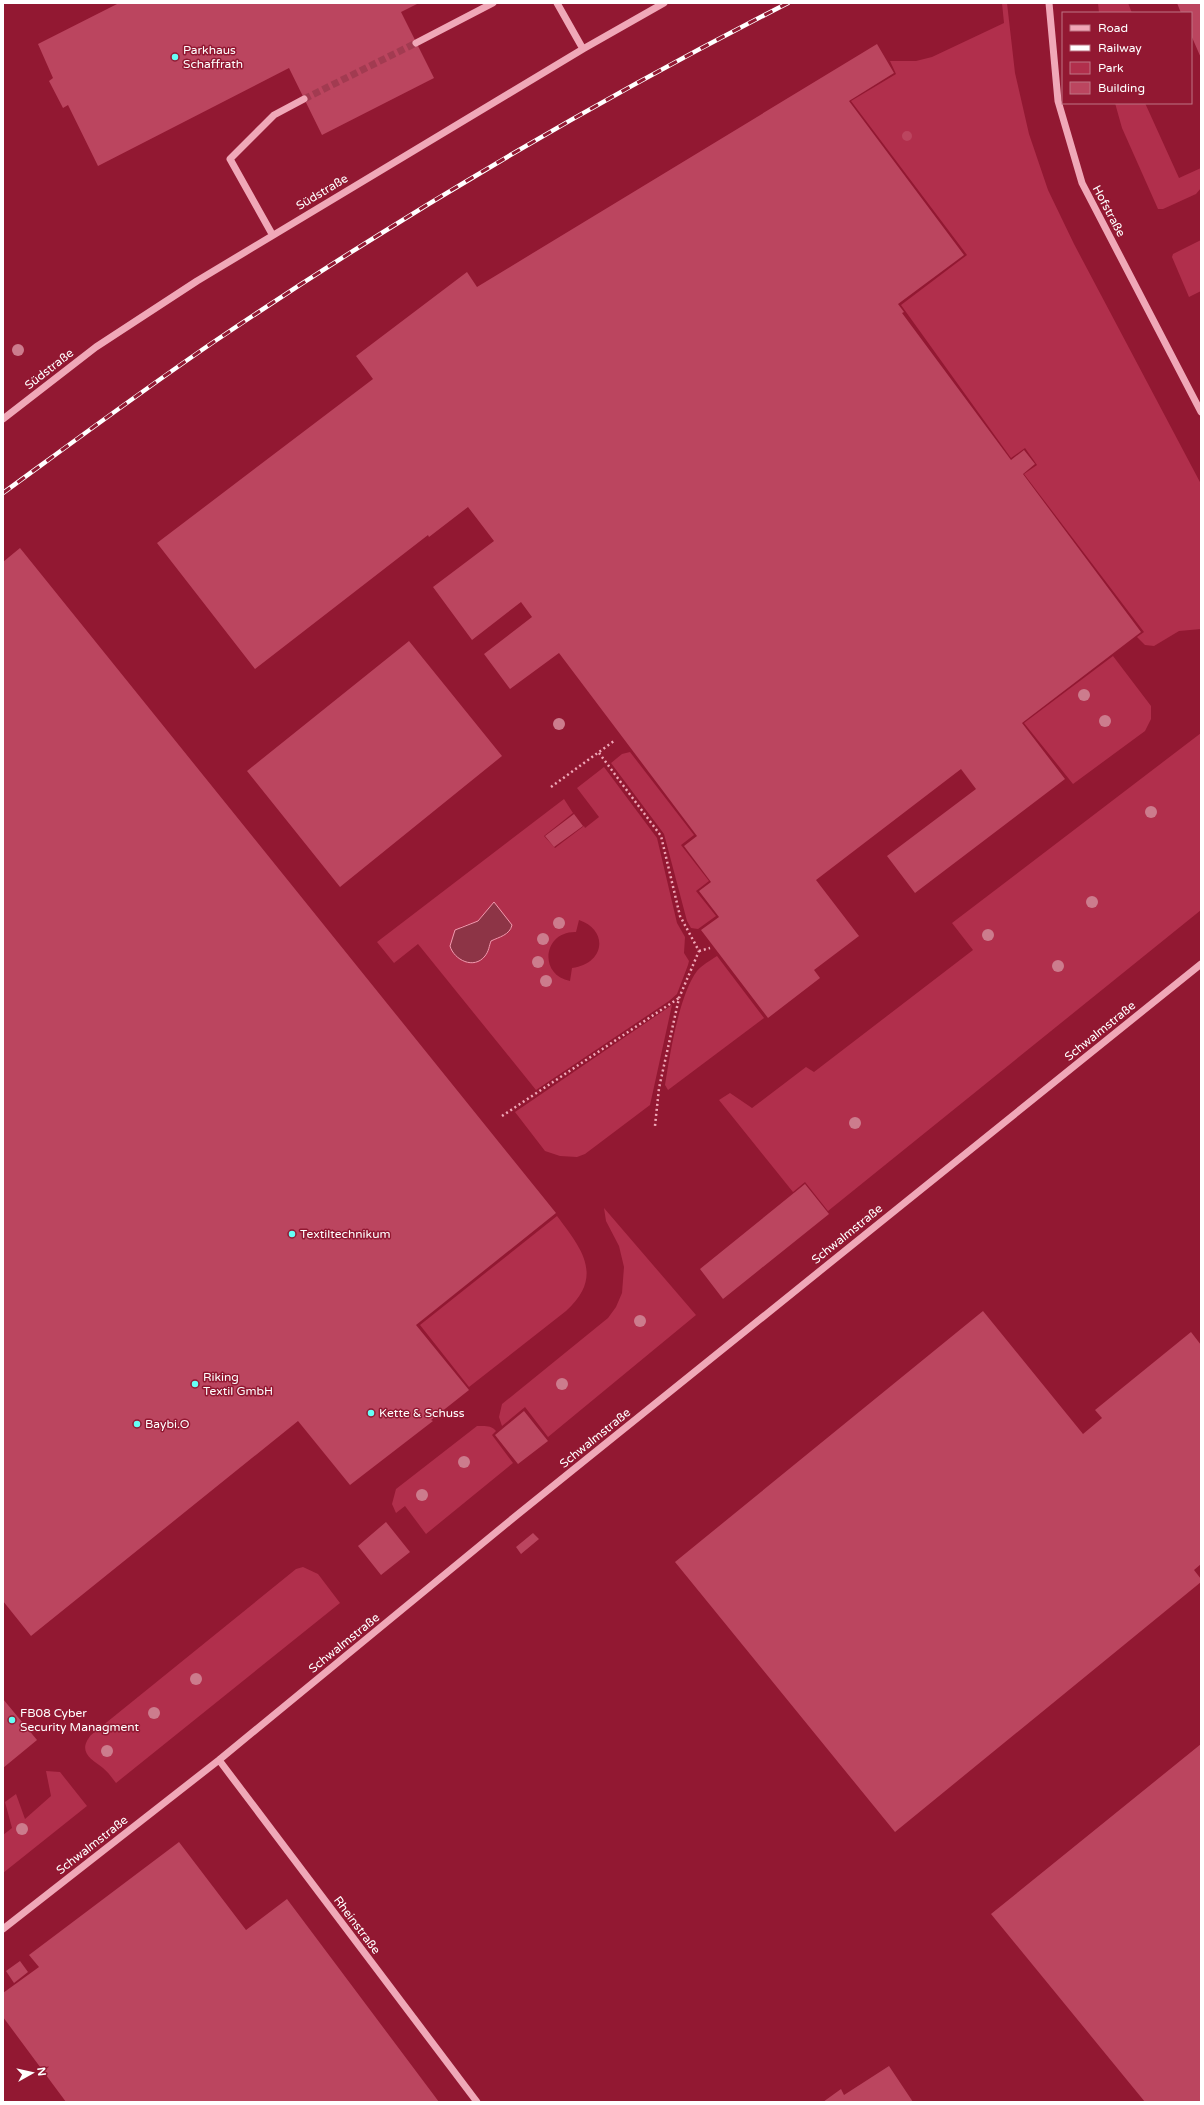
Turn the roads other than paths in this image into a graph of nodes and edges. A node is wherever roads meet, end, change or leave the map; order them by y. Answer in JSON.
{"nodes":[{"id":1,"x":493,"y":3,"type":"edge"},
{"id":2,"x":557,"y":3,"type":"edge"},
{"id":3,"x":664,"y":3,"type":"edge"},
{"id":4,"x":1049,"y":3,"type":"edge"},
{"id":5,"x":416,"y":43,"type":"tunnel mouth"},
{"id":6,"x":583,"y":48,"type":"junction"},
{"id":7,"x":304,"y":99,"type":"tunnel mouth"},
{"id":8,"x":272,"y":234,"type":"junction"},
{"id":9,"x":1201,"y":412,"type":"edge"},
{"id":10,"x":3,"y":418,"type":"edge"},
{"id":11,"x":1201,"y":964,"type":"edge"},
{"id":12,"x":220,"y":1760,"type":"junction"},
{"id":13,"x":3,"y":1929,"type":"edge"},
{"id":14,"x":477,"y":2102,"type":"edge"}],
"edges":[{"from":1,"to":5,"type":"street"},
{"from":2,"to":6,"type":"street"},
{"from":3,"to":6,"type":"street","name":"Südstraße"},
{"from":4,"to":9,"type":"street","name":"Hofstraße"},
{"from":6,"to":8,"type":"street","name":"Südstraße"},
{"from":7,"to":8,"type":"street"},
{"from":8,"to":10,"type":"street","name":"Südstraße"},
{"from":11,"to":12,"type":"street","name":"Schwalmstraße"},
{"from":12,"to":13,"type":"street","name":"Schwalmstraße"},
{"from":12,"to":14,"type":"street","name":"Rheinstraße"}]}
